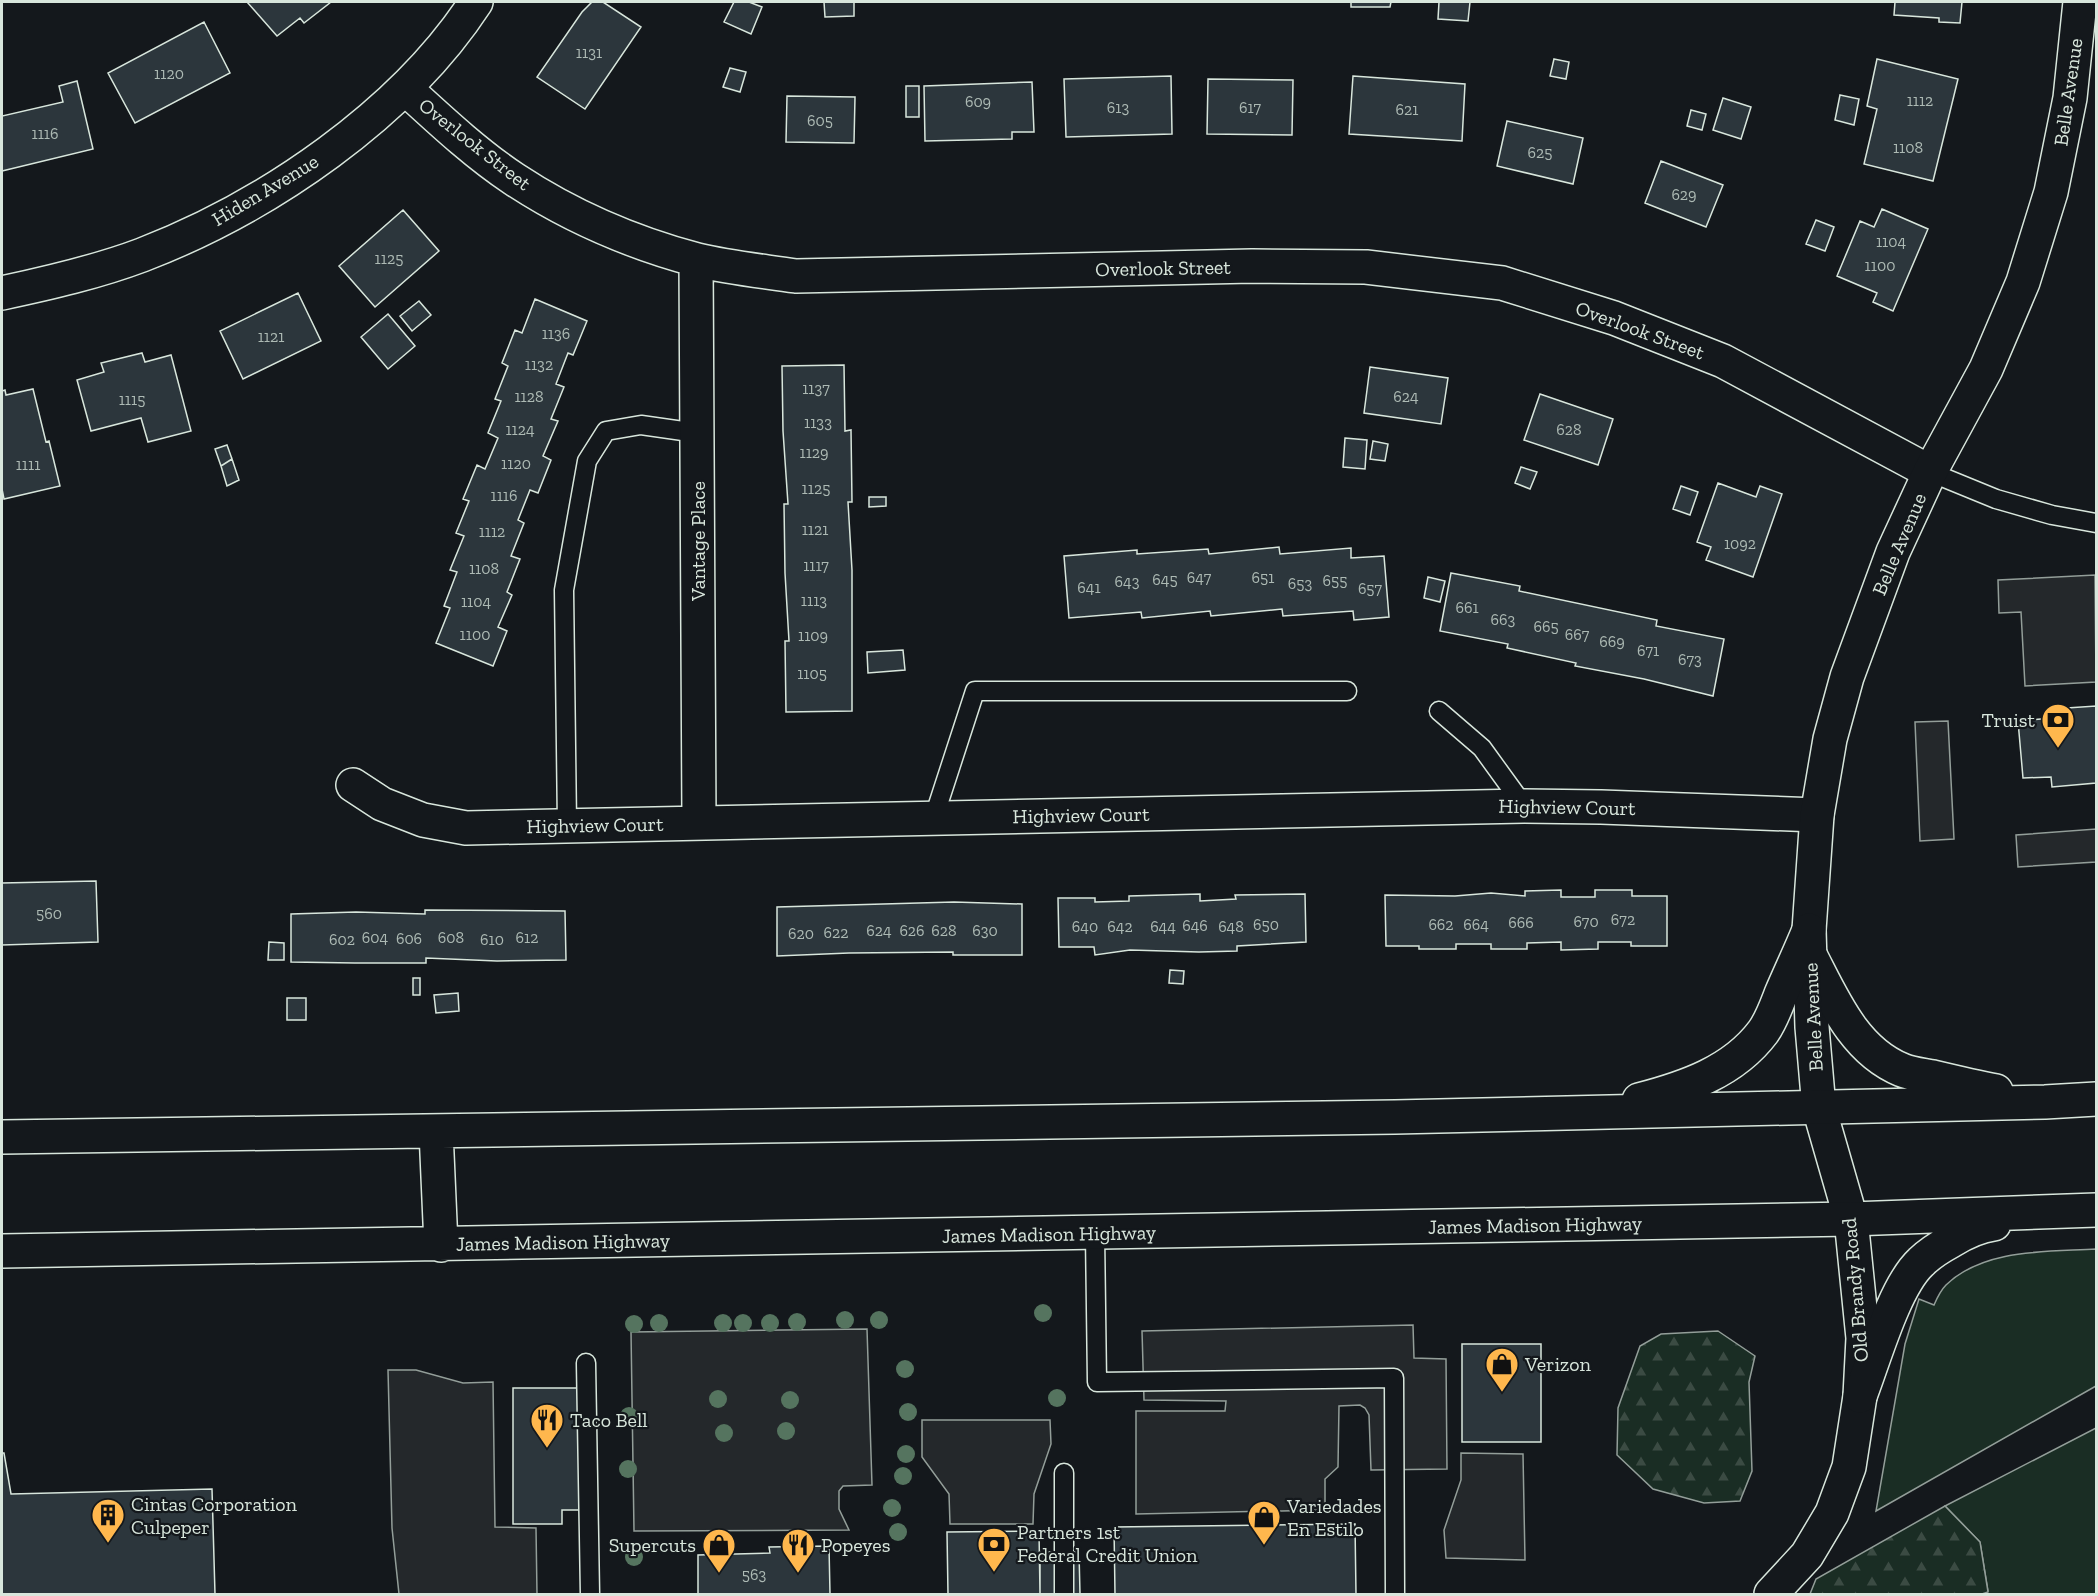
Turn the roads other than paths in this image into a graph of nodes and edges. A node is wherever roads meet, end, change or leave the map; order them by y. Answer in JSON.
{"nodes":[{"id":1,"x":476,"y":2,"type":"edge"},
{"id":2,"x":2085,"y":10,"type":"edge"},
{"id":3,"x":405,"y":88,"type":"junction"},
{"id":4,"x":696,"y":260,"type":"junction"},
{"id":5,"x":2,"y":293,"type":"edge"},
{"id":6,"x":697,"y":433,"type":"junction"},
{"id":7,"x":1930,"y":472,"type":"junction"},
{"id":8,"x":2097,"y":523,"type":"edge"},
{"id":9,"x":1347,"y":691,"type":"dead end"},
{"id":10,"x":1439,"y":711,"type":"dead end"},
{"id":11,"x":353,"y":785,"type":"dead end"},
{"id":12,"x":1524,"y":806,"type":"junction"},
{"id":13,"x":1817,"y":815,"type":"junction"},
{"id":14,"x":934,"y":818,"type":"junction"},
{"id":15,"x":699,"y":823,"type":"junction"},
{"id":16,"x":567,"y":825,"type":"junction"},
{"id":17,"x":1809,"y":942,"type":"junction"},
{"id":18,"x":2097,"y":1099,"type":"edge"},
{"id":19,"x":2045,"y":1102,"type":"junction"},
{"id":20,"x":1819,"y":1108,"type":"junction"},
{"id":21,"x":1587,"y":1113,"type":"junction"},
{"id":22,"x":436,"y":1131,"type":"junction"},
{"id":23,"x":2,"y":1137,"type":"edge"},
{"id":24,"x":2097,"y":1210,"type":"edge"},
{"id":25,"x":2062,"y":1213,"type":"junction"},
{"id":26,"x":1851,"y":1219,"type":"junction"},
{"id":27,"x":1095,"y":1234,"type":"junction"},
{"id":28,"x":441,"y":1245,"type":"junction"},
{"id":29,"x":2,"y":1251,"type":"edge"},
{"id":30,"x":586,"y":1363,"type":"dead end"},
{"id":31,"x":1860,"y":1396,"type":"junction"},
{"id":32,"x":1064,"y":1473,"type":"dead end"},
{"id":33,"x":590,"y":1594,"type":"edge"},
{"id":34,"x":1064,"y":1594,"type":"edge"},
{"id":35,"x":1395,"y":1594,"type":"edge"},
{"id":36,"x":1771,"y":1594,"type":"edge"}],
"edges":[{"from":1,"to":3,"type":"street","name":"Hiden Avenue"},
{"from":2,"to":7,"type":"street","name":"Belle Avenue"},
{"from":3,"to":4,"type":"street","name":"Overlook Street"},
{"from":3,"to":5,"type":"street","name":"Hiden Avenue"},
{"from":4,"to":6,"type":"street","name":"Vantage Place"},
{"from":4,"to":7,"type":"street","name":"Overlook Street"},
{"from":6,"to":15,"type":"street","name":"Vantage Place"},
{"from":6,"to":16,"type":"lane"},
{"from":7,"to":8,"type":"lane"},
{"from":7,"to":13,"type":"street","name":"Belle Avenue"},
{"from":9,"to":14,"type":"lane"},
{"from":10,"to":12,"type":"lane"},
{"from":11,"to":16,"type":"street","name":"Highview Court"},
{"from":12,"to":13,"type":"street","name":"Highview Court"},
{"from":12,"to":14,"type":"street","name":"Highview Court"},
{"from":13,"to":17,"type":"street","name":"Belle Avenue"},
{"from":14,"to":15,"type":"street","name":"Highview Court"},
{"from":15,"to":16,"type":"street","name":"Highview Court"},
{"from":17,"to":19,"type":"street"},
{"from":17,"to":20,"type":"street","name":"Belle Avenue"},
{"from":17,"to":21,"type":"street"},
{"from":18,"to":19,"type":"street"},
{"from":19,"to":20,"type":"street"},
{"from":20,"to":21,"type":"street"},
{"from":20,"to":26,"type":"street","name":"Old Brandy Road"},
{"from":21,"to":22,"type":"street"},
{"from":22,"to":23,"type":"street"},
{"from":22,"to":28,"type":"street"},
{"from":24,"to":25,"type":"street","name":"James Madison Highway"},
{"from":25,"to":26,"type":"street","name":"James Madison Highway"},
{"from":25,"to":31,"type":"street"},
{"from":26,"to":27,"type":"street","name":"James Madison Highway"},
{"from":26,"to":31,"type":"street","name":"Old Brandy Road"},
{"from":27,"to":28,"type":"street","name":"James Madison Highway"},
{"from":27,"to":35,"type":"lane"},
{"from":28,"to":29,"type":"street","name":"James Madison Highway"},
{"from":30,"to":33,"type":"lane"},
{"from":31,"to":36,"type":"street","name":"Old Brandy Road"},
{"from":32,"to":34,"type":"lane"}]}
